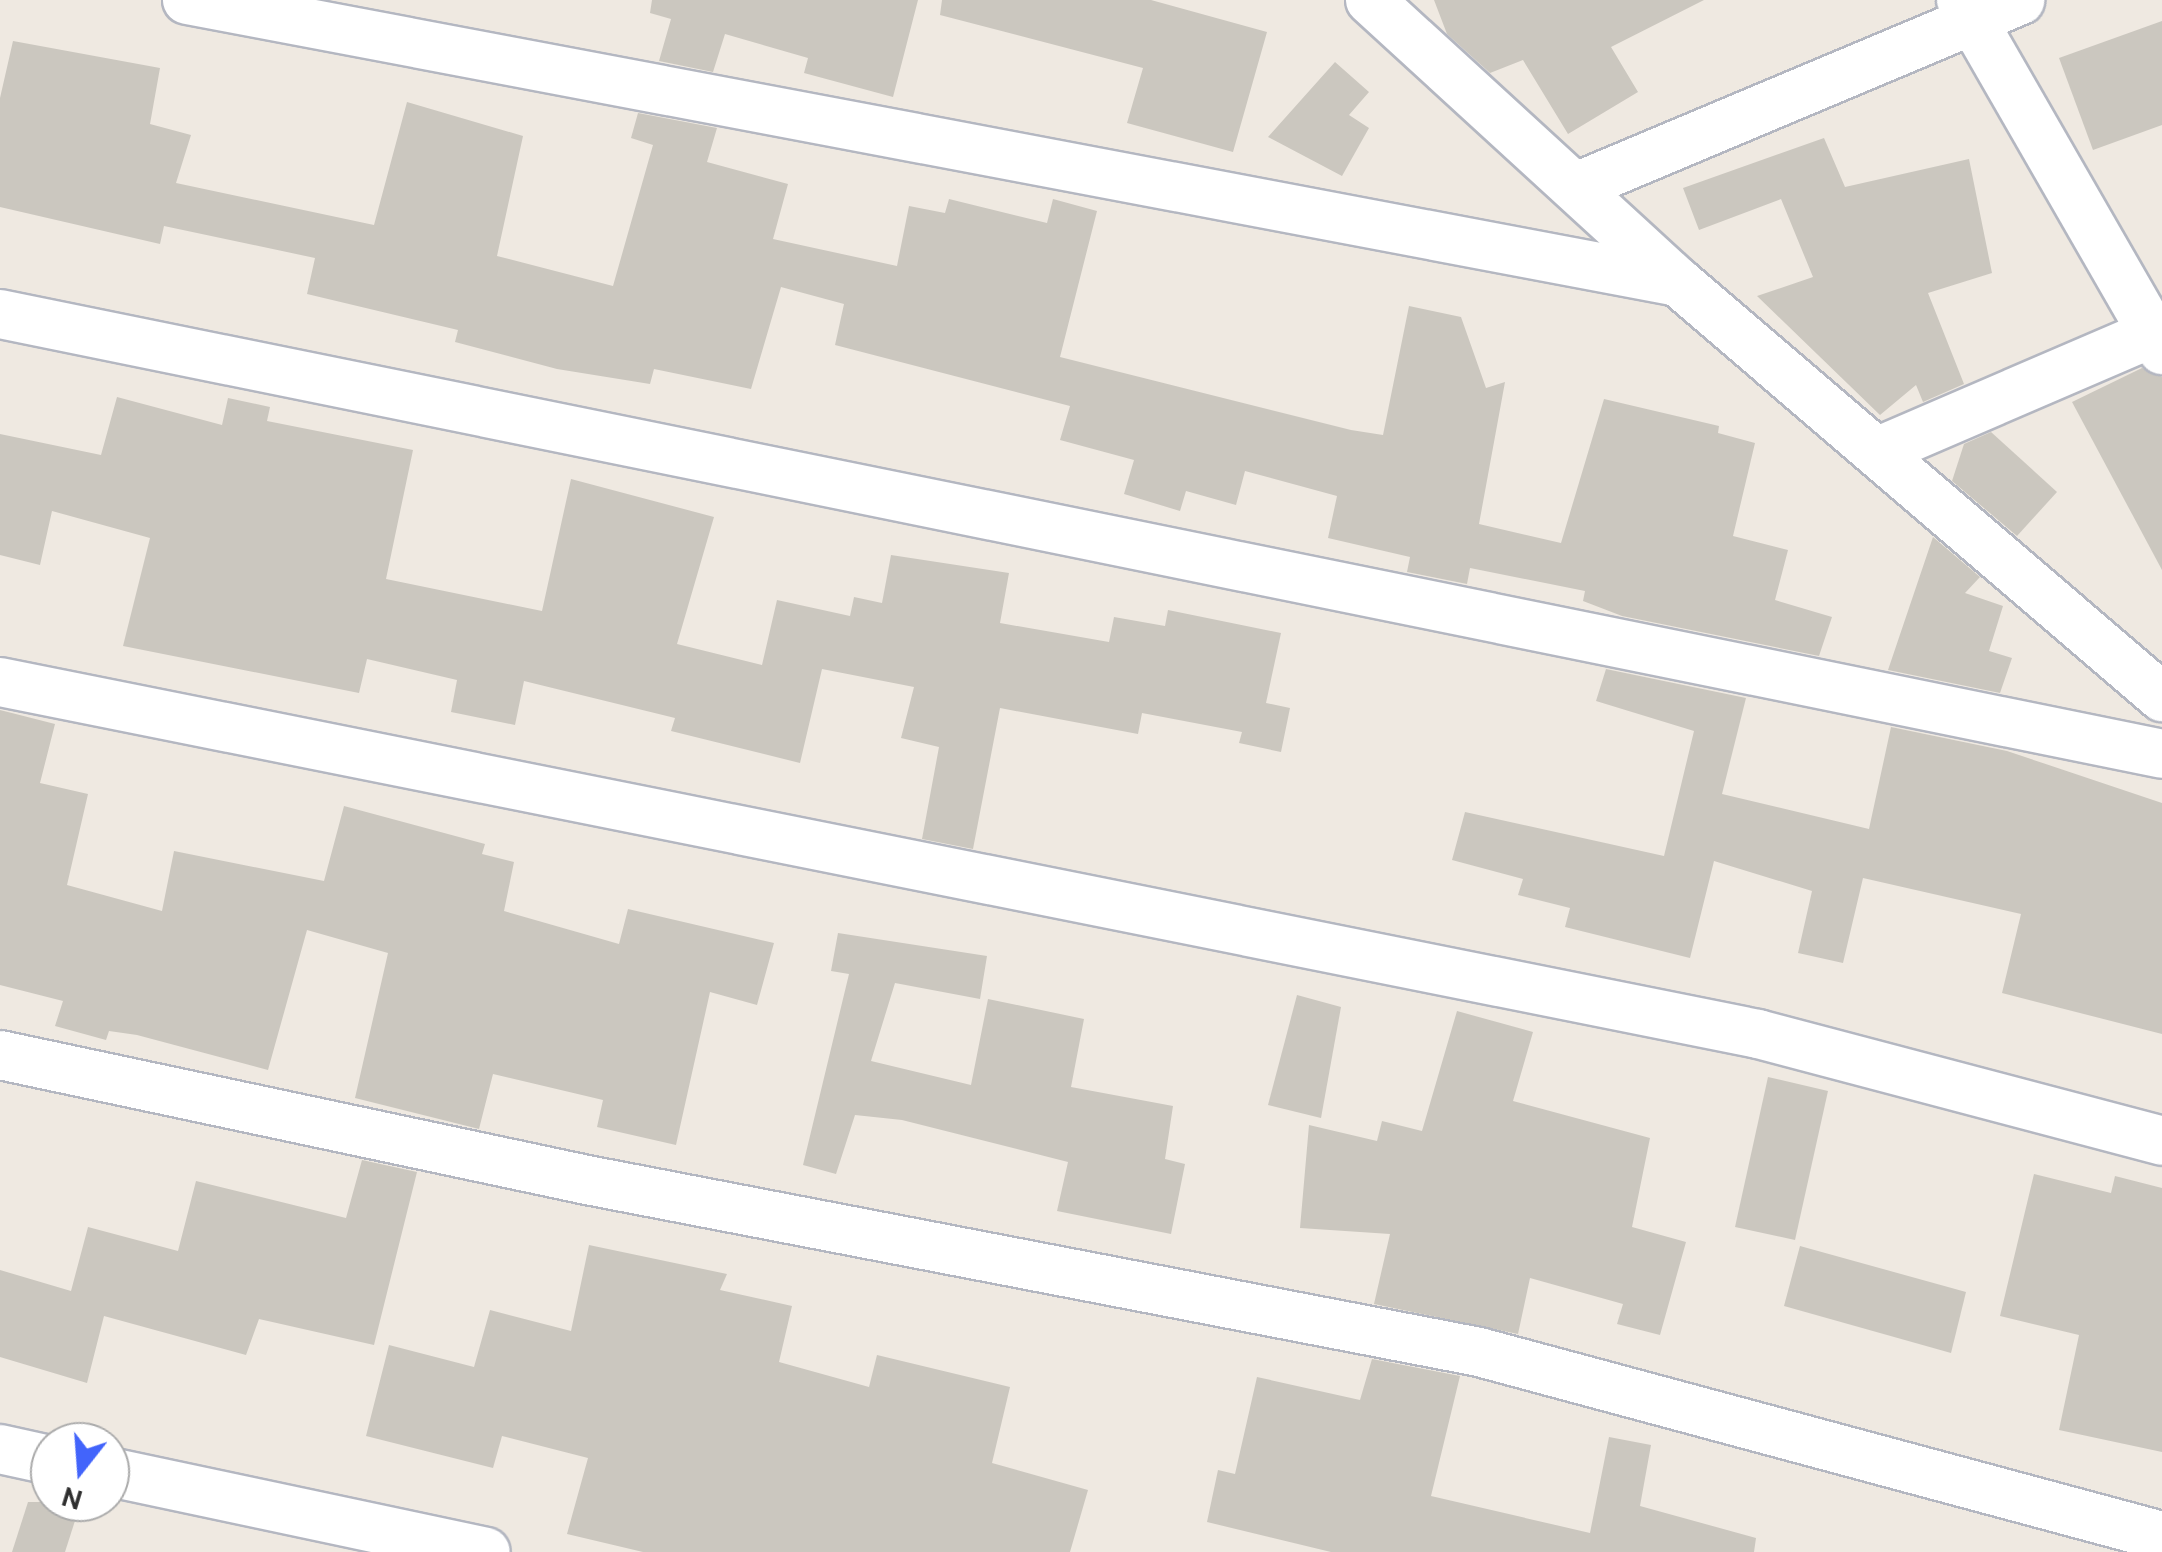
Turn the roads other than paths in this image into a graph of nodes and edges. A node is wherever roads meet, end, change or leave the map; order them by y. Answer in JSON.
{"nodes":[{"id":1,"x":187,"y":0,"type":"edge"},
{"id":2,"x":1370,"y":0,"type":"edge"},
{"id":3,"x":2020,"y":0,"type":"edge"},
{"id":4,"x":1966,"y":9,"type":"edge"},
{"id":5,"x":1576,"y":187,"type":"junction"},
{"id":6,"x":1678,"y":282,"type":"junction"},
{"id":7,"x":0,"y":314,"type":"edge"},
{"id":8,"x":2159,"y":338,"type":"edge"},
{"id":9,"x":1880,"y":450,"type":"junction"},
{"id":10,"x":0,"y":682,"type":"edge"},
{"id":11,"x":2162,"y":697,"type":"edge"},
{"id":12,"x":2162,"y":754,"type":"edge"},
{"id":13,"x":0,"y":1055,"type":"edge"},
{"id":14,"x":2162,"y":1141,"type":"edge"},
{"id":15,"x":0,"y":1449,"type":"edge"},
{"id":16,"x":30,"y":1456,"type":"edge"},
{"id":17,"x":130,"y":1476,"type":"edge"},
{"id":18,"x":2162,"y":1536,"type":"edge"},
{"id":19,"x":486,"y":1552,"type":"edge"}],
"edges":[{"from":1,"to":6,"type":"street"},
{"from":2,"to":5,"type":"street"},
{"from":3,"to":4,"type":"street"},
{"from":4,"to":5,"type":"street"},
{"from":4,"to":8,"type":"street"},
{"from":5,"to":6,"type":"street"},
{"from":6,"to":9,"type":"street"},
{"from":7,"to":12,"type":"street"},
{"from":8,"to":9,"type":"street"},
{"from":9,"to":11,"type":"street"},
{"from":10,"to":14,"type":"street"},
{"from":13,"to":18,"type":"street"},
{"from":15,"to":16,"type":"street"},
{"from":17,"to":19,"type":"street"}]}
